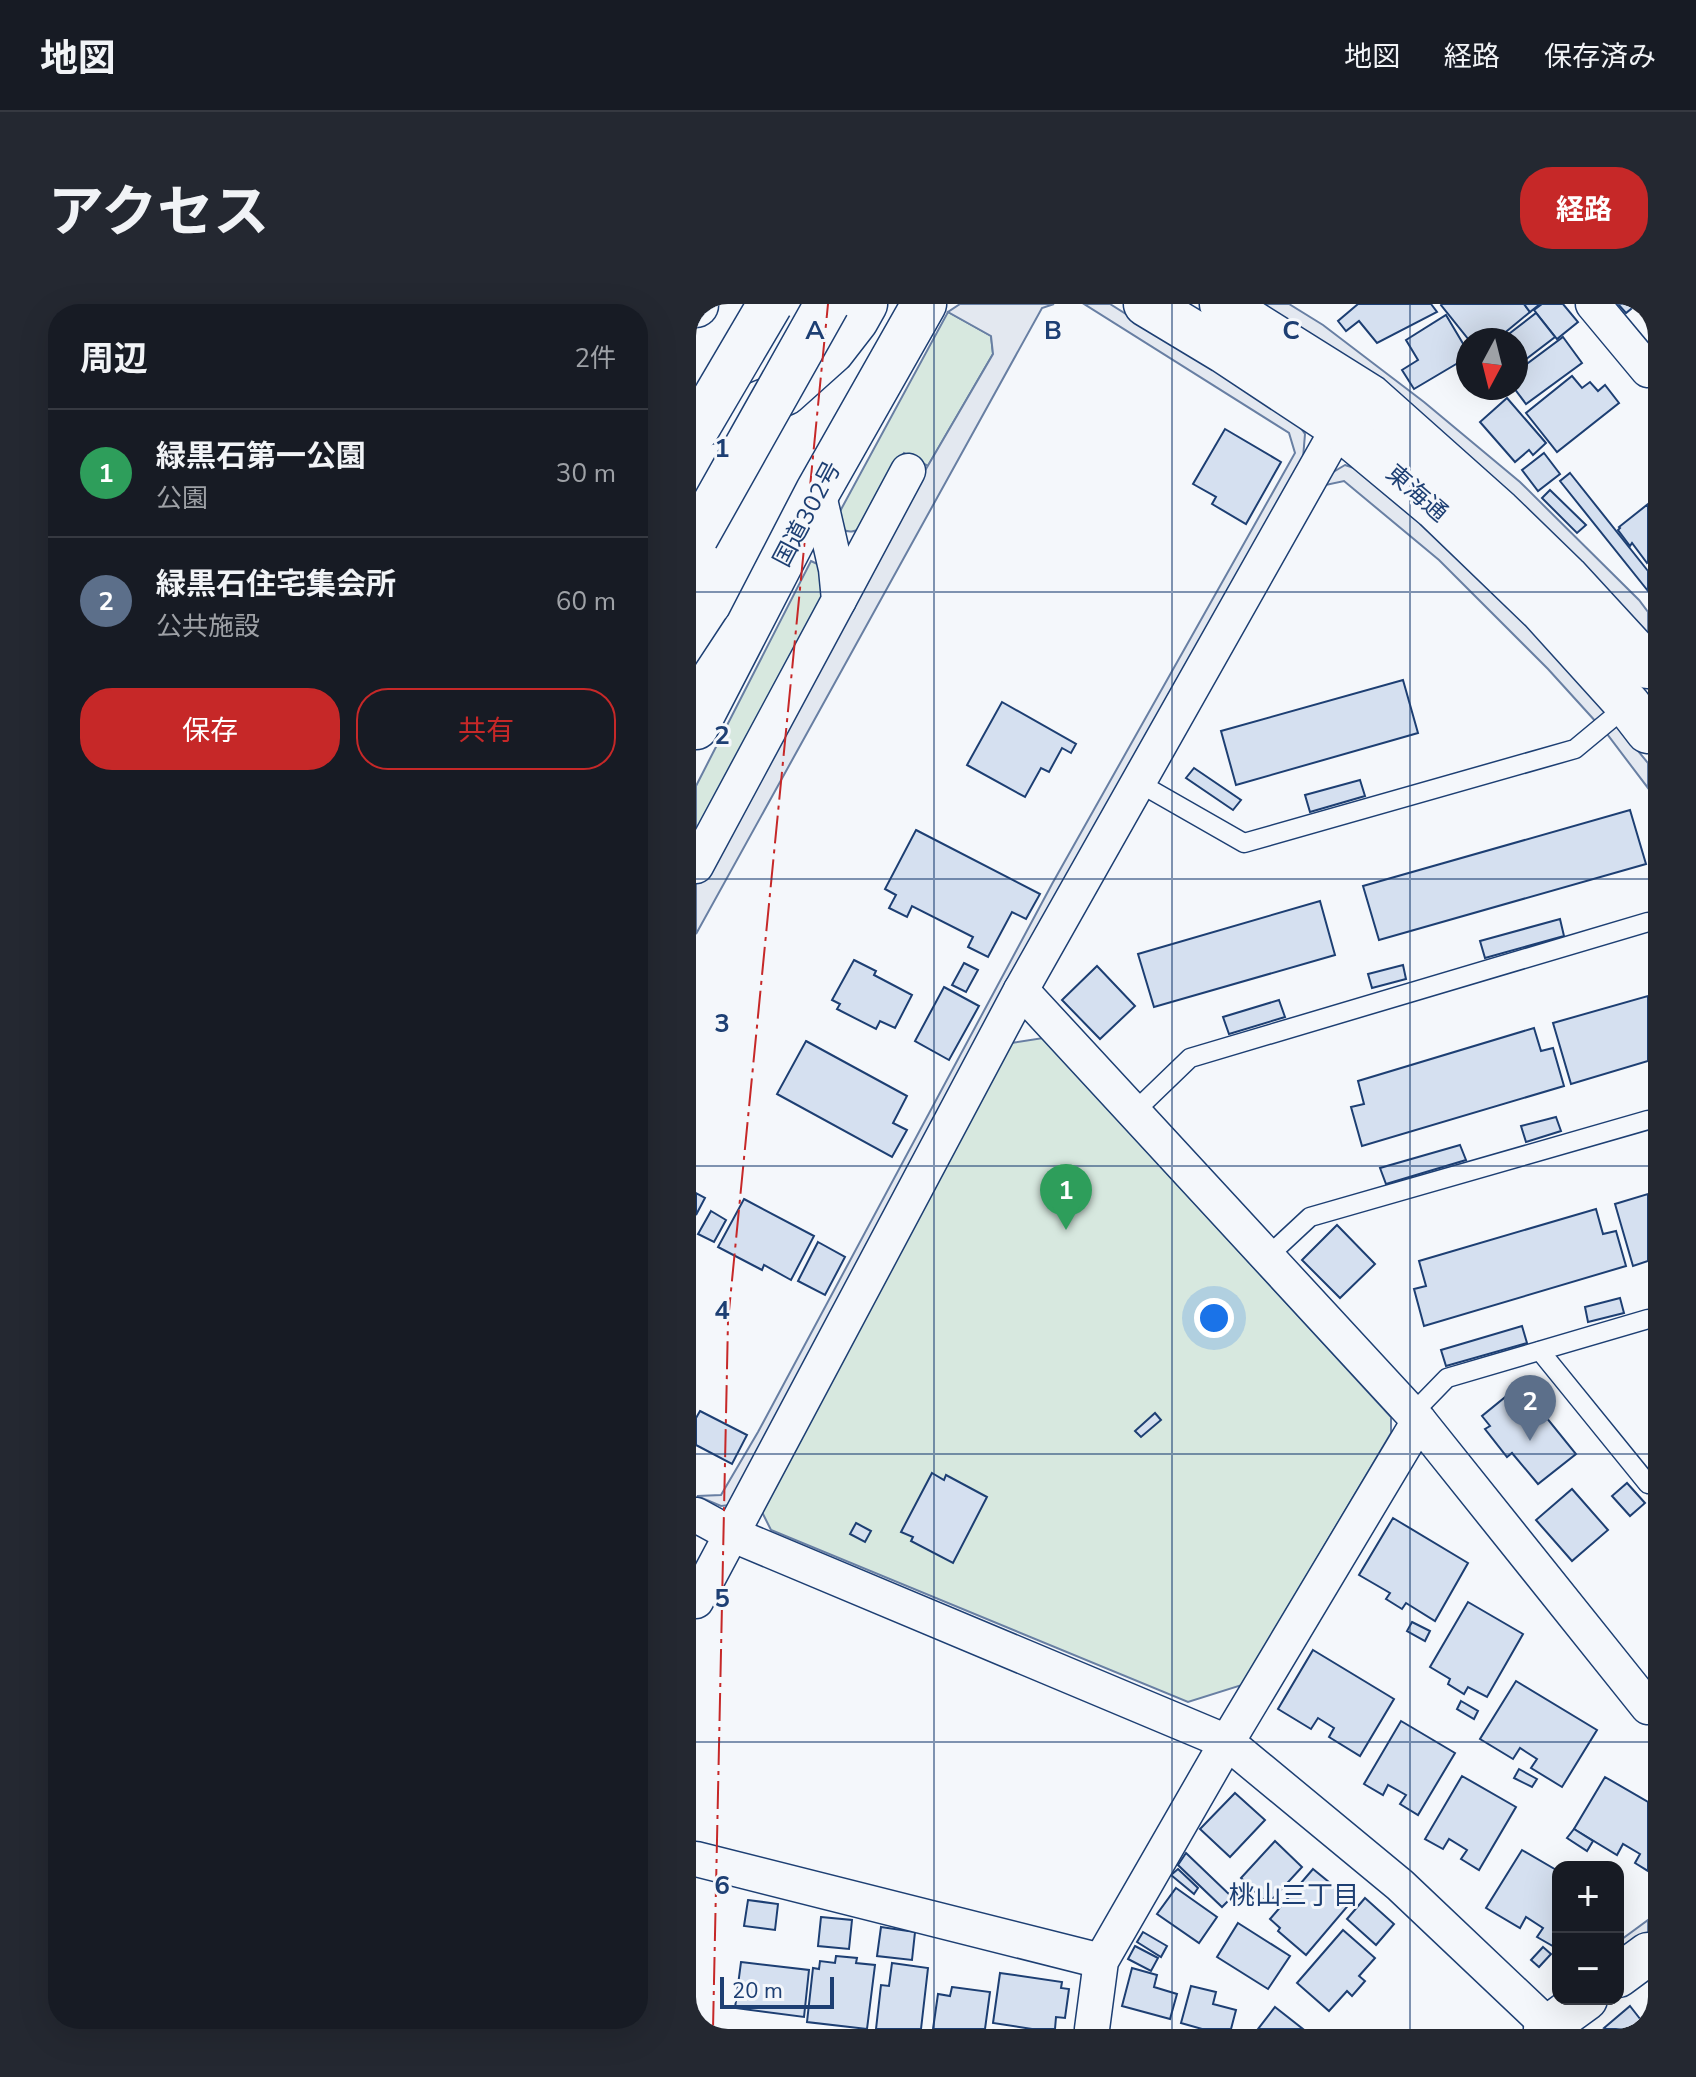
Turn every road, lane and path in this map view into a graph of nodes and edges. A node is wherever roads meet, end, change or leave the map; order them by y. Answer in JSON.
{"nodes":[{"id":1,"x":770,"y":304,"type":"edge"},
{"id":2,"x":827,"y":304,"type":"edge"},
{"id":3,"x":865,"y":304,"type":"edge"},
{"id":4,"x":924,"y":304,"type":"edge"},
{"id":5,"x":1146,"y":304,"type":"edge"},
{"id":6,"x":1222,"y":304,"type":"edge"},
{"id":7,"x":1593,"y":304,"type":"edge"},
{"id":8,"x":1638,"y":335,"type":"edge"},
{"id":9,"x":1648,"y":370,"type":"edge"},
{"id":10,"x":696,"y":427,"type":"edge"},
{"id":11,"x":1339,"y":427,"type":"junction"},
{"id":12,"x":908,"y":471,"type":"dead end"},
{"id":13,"x":818,"y":491,"type":"junction"},
{"id":14,"x":696,"y":537,"type":"edge"},
{"id":15,"x":839,"y":600,"type":"junction"},
{"id":16,"x":744,"y":632,"type":"junction"},
{"id":17,"x":1648,"y":666,"type":"edge"},
{"id":18,"x":696,"y":705,"type":"edge"},
{"id":19,"x":1638,"y":718,"type":"edge"},
{"id":20,"x":696,"y":727,"type":"edge"},
{"id":21,"x":1139,"y":783,"type":"junction"},
{"id":22,"x":696,"y":866,"type":"edge"},
{"id":23,"x":1648,"y":922,"type":"edge"},
{"id":24,"x":1021,"y":990,"type":"junction"},
{"id":25,"x":1134,"y":1112,"type":"junction"},
{"id":26,"x":1648,"y":1120,"type":"edge"},
{"id":27,"x":1267,"y":1257,"type":"junction"},
{"id":28,"x":1648,"y":1319,"type":"edge"},
{"id":29,"x":1540,"y":1351,"type":"junction"},
{"id":30,"x":1415,"y":1417,"type":"junction"},
{"id":31,"x":1648,"y":1484,"type":"edge"},
{"id":32,"x":696,"y":1515,"type":"edge"},
{"id":33,"x":731,"y":1534,"type":"junction"},
{"id":34,"x":696,"y":1601,"type":"edge"},
{"id":35,"x":1648,"y":1707,"type":"edge"},
{"id":36,"x":1227,"y":1742,"type":"junction"},
{"id":37,"x":696,"y":1859,"type":"edge"},
{"id":38,"x":1648,"y":1954,"type":"edge"},
{"id":39,"x":1101,"y":1961,"type":"junction"},
{"id":40,"x":1624,"y":1972,"type":"edge"},
{"id":41,"x":1578,"y":2005,"type":"edge"},
{"id":42,"x":1549,"y":2028,"type":"edge"},
{"id":43,"x":1092,"y":2029,"type":"edge"}],
"edges":[{"from":1,"to":10,"type":"main road","bridge":true},
{"from":2,"to":14,"type":"main road","bridge":true},
{"from":3,"to":10,"type":"main road"},
{"from":4,"to":13,"type":"main road","name":"国道302号"},
{"from":5,"to":11,"type":"main road","name":"東海通"},
{"from":6,"to":17,"type":"main road","name":"東海通"},
{"from":7,"to":8,"type":"street"},
{"from":8,"to":9,"type":"street"},
{"from":11,"to":19,"type":"main road","name":"東海通"},
{"from":11,"to":21,"type":"street"},
{"from":12,"to":15,"type":"street"},
{"from":13,"to":15,"type":"street"},
{"from":13,"to":16,"type":"main road","name":"国道302号"},
{"from":15,"to":22,"type":"street"},
{"from":16,"to":18,"type":"main road"},
{"from":16,"to":20,"type":"main road","name":"国道302号"},
{"from":19,"to":21,"type":"lane"},
{"from":21,"to":24,"type":"street"},
{"from":23,"to":25,"type":"lane"},
{"from":24,"to":25,"type":"street"},
{"from":24,"to":33,"type":"street"},
{"from":25,"to":27,"type":"street"},
{"from":26,"to":27,"type":"lane"},
{"from":27,"to":30,"type":"street"},
{"from":28,"to":29,"type":"lane"},
{"from":29,"to":30,"type":"lane"},
{"from":29,"to":31,"type":"lane"},
{"from":30,"to":35,"type":"street"},
{"from":30,"to":36,"type":"street"},
{"from":32,"to":33,"type":"street"},
{"from":33,"to":34,"type":"street"},
{"from":33,"to":36,"type":"street"},
{"from":36,"to":39,"type":"street"},
{"from":36,"to":42,"type":"street"},
{"from":37,"to":39,"type":"street"},
{"from":38,"to":40,"type":"street"},
{"from":39,"to":43,"type":"street"},
{"from":41,"to":42,"type":"street"}]}
